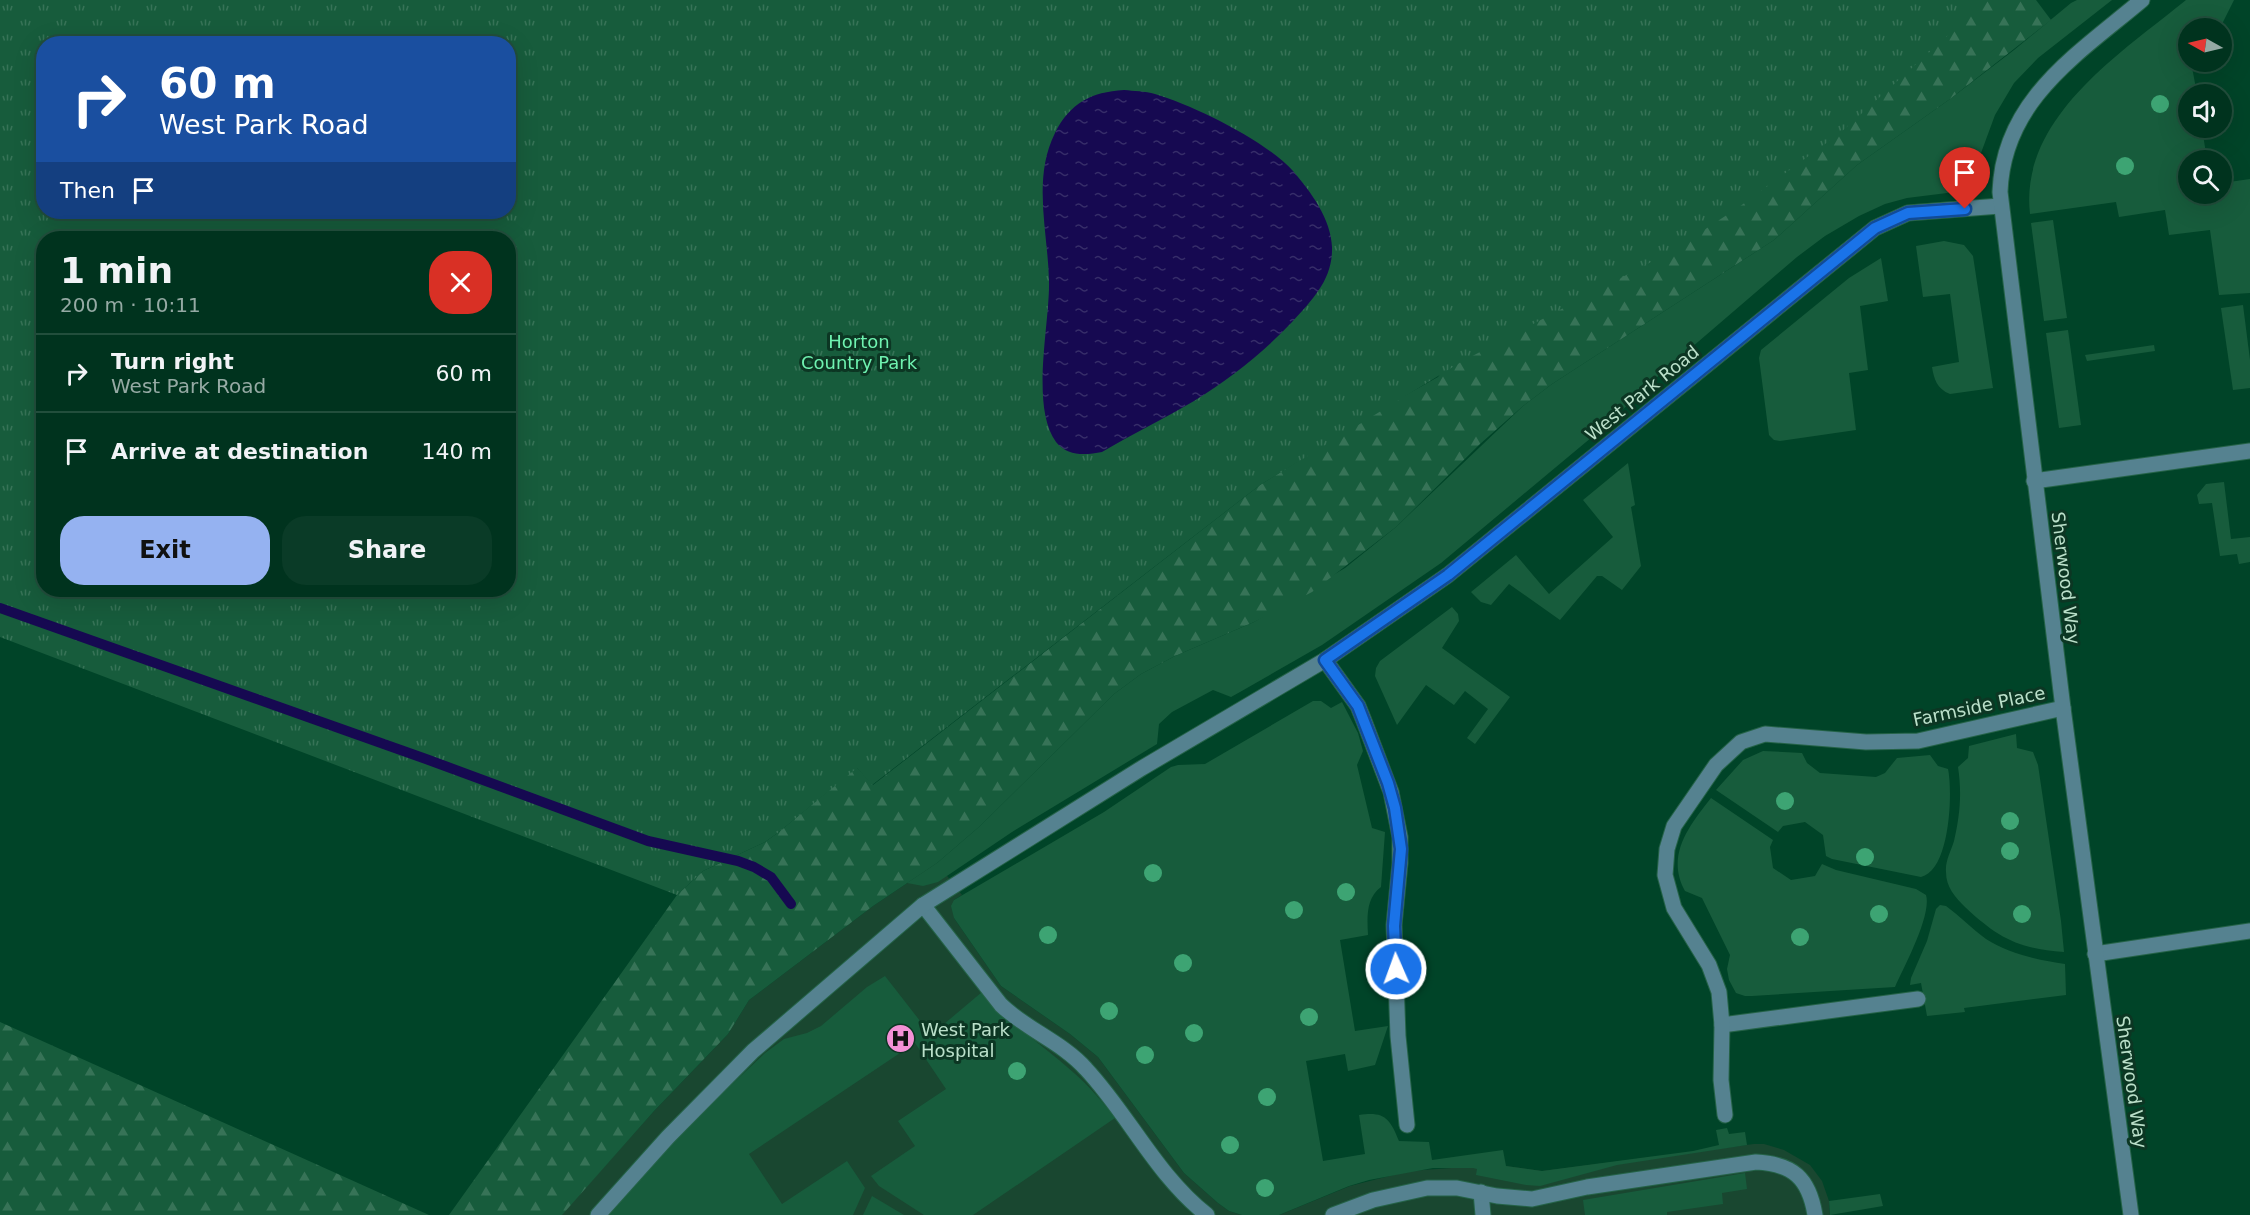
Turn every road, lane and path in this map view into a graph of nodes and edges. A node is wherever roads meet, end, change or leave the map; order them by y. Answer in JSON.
{"nodes":[{"id":1,"x":2142,"y":0,"type":"edge"},
{"id":2,"x":2000,"y":206,"type":"junction"},
{"id":3,"x":2250,"y":451,"type":"edge"},
{"id":4,"x":2034,"y":481,"type":"junction"},
{"id":5,"x":1325,"y":660,"type":"junction"},
{"id":6,"x":2063,"y":708,"type":"junction"},
{"id":7,"x":923,"y":906,"type":"junction"},
{"id":8,"x":2250,"y":931,"type":"edge"},
{"id":9,"x":2095,"y":954,"type":"junction"},
{"id":10,"x":1918,"y":999,"type":"dead end"},
{"id":11,"x":1722,"y":1025,"type":"junction"},
{"id":12,"x":1725,"y":1115,"type":"dead end"},
{"id":13,"x":1407,"y":1125,"type":"dead end"},
{"id":14,"x":1481,"y":1192,"type":"junction"},
{"id":15,"x":598,"y":1215,"type":"edge"},
{"id":16,"x":1207,"y":1215,"type":"edge"},
{"id":17,"x":1333,"y":1215,"type":"edge"},
{"id":18,"x":1483,"y":1215,"type":"edge"},
{"id":19,"x":1815,"y":1215,"type":"edge"},
{"id":20,"x":2131,"y":1215,"type":"edge"}],
"edges":[{"from":1,"to":2,"type":"street","name":"Sherwood Way"},
{"from":2,"to":4,"type":"street","name":"Sherwood Way"},
{"from":2,"to":5,"type":"street","name":"West Park Road"},
{"from":3,"to":4,"type":"street"},
{"from":4,"to":6,"type":"street","name":"Sherwood Way"},
{"from":5,"to":7,"type":"street","name":"West Park Road"},
{"from":5,"to":13,"type":"street"},
{"from":6,"to":9,"type":"street","name":"Sherwood Way"},
{"from":6,"to":11,"type":"street","name":"Farmside Place"},
{"from":7,"to":15,"type":"street","name":"West Park Road"},
{"from":7,"to":16,"type":"street"},
{"from":8,"to":9,"type":"street"},
{"from":9,"to":20,"type":"street","name":"Sherwood Way"},
{"from":10,"to":11,"type":"street"},
{"from":11,"to":12,"type":"street","name":"Farmside Place"},
{"from":14,"to":17,"type":"street"},
{"from":14,"to":18,"type":"street"},
{"from":14,"to":19,"type":"street"}]}
